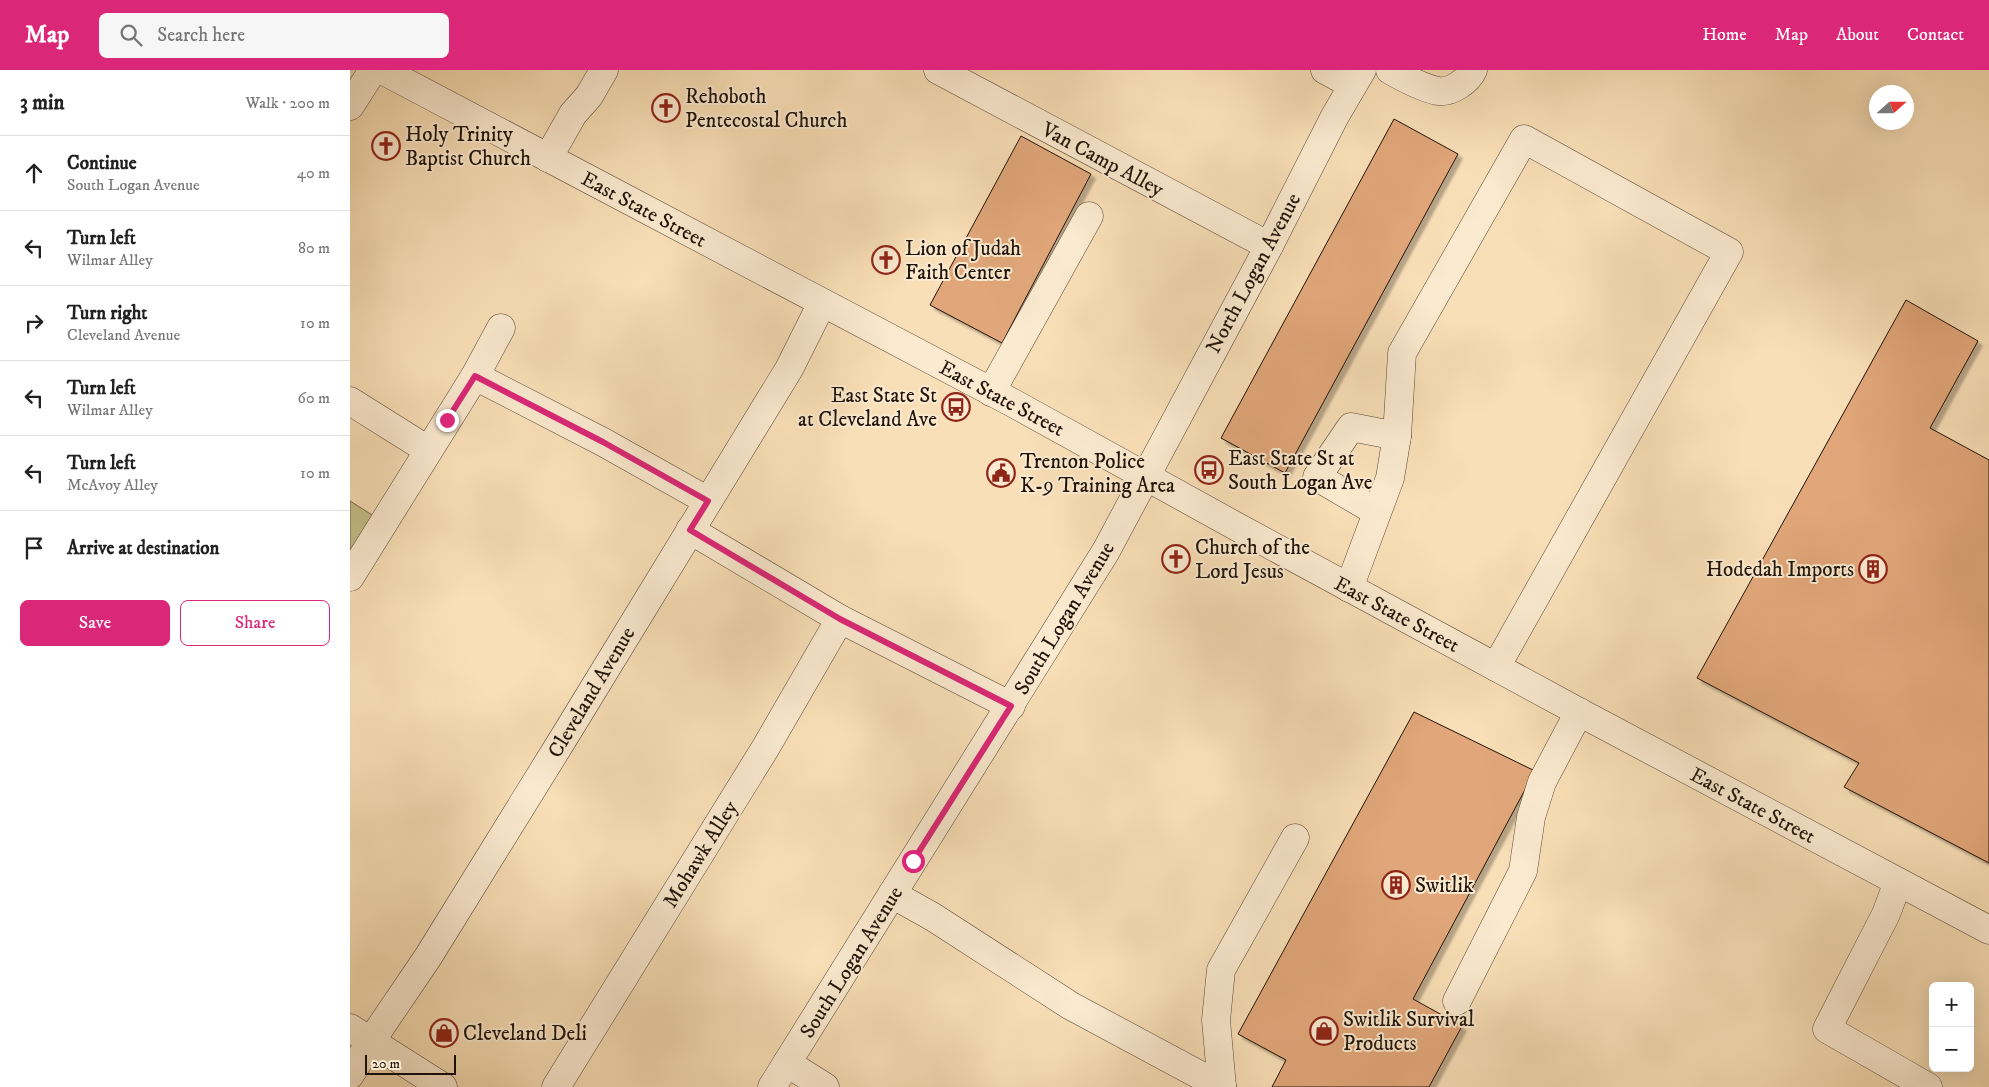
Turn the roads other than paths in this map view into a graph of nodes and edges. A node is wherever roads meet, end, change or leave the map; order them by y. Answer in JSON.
{"nodes":[{"id":1,"x":373,"y":70,"type":"edge"},
{"id":2,"x":382,"y":70,"type":"edge"},
{"id":3,"x":604,"y":70,"type":"edge"},
{"id":4,"x":938,"y":70,"type":"edge"},
{"id":5,"x":1325,"y":70,"type":"edge"},
{"id":6,"x":1390,"y":70,"type":"edge"},
{"id":7,"x":1473,"y":70,"type":"edge"},
{"id":8,"x":1357,"y":78,"type":"edge"},
{"id":9,"x":350,"y":106,"type":"edge"},
{"id":10,"x":548,"y":158,"type":"junction"},
{"id":11,"x":1090,"y":216,"type":"dead end"},
{"id":12,"x":1269,"y":246,"type":"junction"},
{"id":13,"x":822,"y":303,"type":"junction"},
{"id":14,"x":501,"y":328,"type":"dead end"},
{"id":15,"x":475,"y":376,"type":"junction"},
{"id":16,"x":992,"y":392,"type":"junction"},
{"id":17,"x":350,"y":401,"type":"edge"},
{"id":18,"x":1397,"y":436,"type":"junction"},
{"id":19,"x":428,"y":450,"type":"junction"},
{"id":20,"x":1146,"y":477,"type":"junction"},
{"id":21,"x":708,"y":501,"type":"junction"},
{"id":22,"x":1377,"y":512,"type":"junction"},
{"id":23,"x":690,"y":530,"type":"junction"},
{"id":24,"x":350,"y":577,"type":"edge"},
{"id":25,"x":1349,"y":588,"type":"junction"},
{"id":26,"x":840,"y":619,"type":"junction"},
{"id":27,"x":1496,"y":667,"type":"junction"},
{"id":28,"x":1011,"y":706,"type":"junction"},
{"id":29,"x":1579,"y":712,"type":"junction"},
{"id":30,"x":1295,"y":838,"type":"dead end"},
{"id":31,"x":1898,"y":882,"type":"junction"},
{"id":32,"x":892,"y":894,"type":"junction"},
{"id":33,"x":1989,"y":930,"type":"edge"},
{"id":34,"x":1457,"y":1002,"type":"dead end"},
{"id":35,"x":360,"y":1034,"type":"edge"},
{"id":36,"x":788,"y":1063,"type":"junction"},
{"id":37,"x":350,"y":1075,"type":"edge"},
{"id":38,"x":443,"y":1087,"type":"edge"},
{"id":39,"x":556,"y":1087,"type":"edge"},
{"id":40,"x":772,"y":1087,"type":"edge"},
{"id":41,"x":825,"y":1087,"type":"edge"},
{"id":42,"x":1222,"y":1087,"type":"edge"},
{"id":43,"x":1928,"y":1087,"type":"edge"}],
"edges":[{"from":1,"to":9,"type":"street"},
{"from":2,"to":10,"type":"street","name":"East State Street"},
{"from":3,"to":10,"type":"street"},
{"from":4,"to":12,"type":"street","name":"Van Camp Alley"},
{"from":5,"to":8,"type":"street"},
{"from":6,"to":7,"type":"street"},
{"from":8,"to":12,"type":"street","name":"North Logan Avenue"},
{"from":10,"to":13,"type":"street","name":"East State Street"},
{"from":11,"to":16,"type":"street"},
{"from":12,"to":20,"type":"street","name":"North Logan Avenue"},
{"from":13,"to":16,"type":"street","name":"East State Street"},
{"from":13,"to":21,"type":"street","name":"Cleveland Avenue"},
{"from":14,"to":15,"type":"street"},
{"from":15,"to":19,"type":"street"},
{"from":15,"to":21,"type":"street"},
{"from":16,"to":20,"type":"street","name":"East State Street"},
{"from":17,"to":19,"type":"street"},
{"from":18,"to":22,"type":"street"},
{"from":18,"to":22,"type":"street"},
{"from":18,"to":27,"type":"street"},
{"from":19,"to":24,"type":"street"},
{"from":20,"to":25,"type":"street","name":"East State Street"},
{"from":20,"to":28,"type":"street","name":"South Logan Avenue"},
{"from":21,"to":23,"type":"street","name":"Cleveland Avenue"},
{"from":22,"to":25,"type":"street"},
{"from":23,"to":26,"type":"street"},
{"from":23,"to":35,"type":"street","name":"Cleveland Avenue"},
{"from":25,"to":27,"type":"street","name":"East State Street"},
{"from":26,"to":28,"type":"street"},
{"from":26,"to":39,"type":"street","name":"Mohawk Alley"},
{"from":27,"to":29,"type":"street","name":"East State Street"},
{"from":28,"to":32,"type":"street","name":"South Logan Avenue"},
{"from":29,"to":31,"type":"street","name":"East State Street"},
{"from":29,"to":34,"type":"street"},
{"from":30,"to":42,"type":"street"},
{"from":31,"to":33,"type":"street","name":"East State Street"},
{"from":31,"to":43,"type":"street"},
{"from":32,"to":36,"type":"street","name":"South Logan Avenue"},
{"from":32,"to":42,"type":"street"},
{"from":35,"to":37,"type":"street","name":"Cleveland Avenue"},
{"from":35,"to":38,"type":"street"},
{"from":36,"to":40,"type":"street","name":"South Logan Avenue"},
{"from":36,"to":41,"type":"street"}]}
